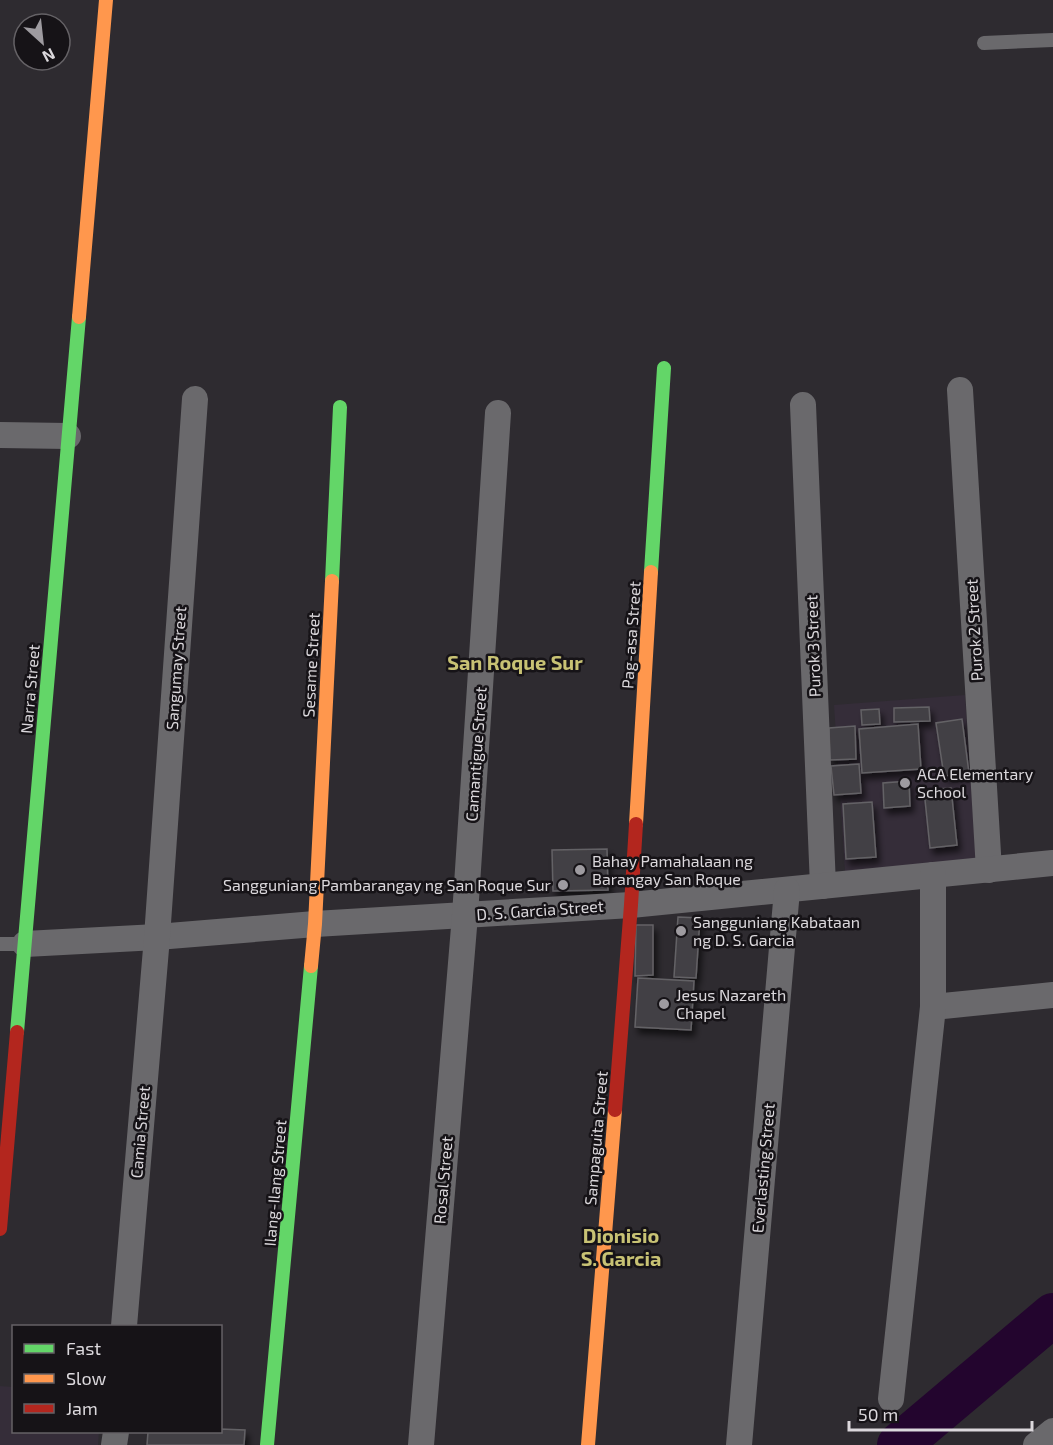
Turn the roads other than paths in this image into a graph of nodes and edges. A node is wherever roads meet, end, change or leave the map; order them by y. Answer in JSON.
{"nodes":[{"id":1,"x":106,"y":0,"type":"edge"},
{"id":2,"x":1053,"y":40,"type":"edge"},
{"id":3,"x":984,"y":43,"type":"dead end"},
{"id":4,"x":664,"y":368,"type":"dead end"},
{"id":5,"x":960,"y":390,"type":"dead end"},
{"id":6,"x":195,"y":399,"type":"dead end"},
{"id":7,"x":803,"y":405,"type":"dead end"},
{"id":8,"x":340,"y":407,"type":"dead end"},
{"id":9,"x":498,"y":413,"type":"dead end"},
{"id":10,"x":0,"y":435,"type":"edge"},
{"id":11,"x":69,"y":436,"type":"junction"},
{"id":12,"x":1053,"y":863,"type":"edge"},
{"id":13,"x":988,"y":870,"type":"junction"},
{"id":14,"x":933,"y":875,"type":"junction"},
{"id":15,"x":823,"y":886,"type":"junction"},
{"id":16,"x":787,"y":890,"type":"junction"},
{"id":17,"x":631,"y":904,"type":"junction"},
{"id":18,"x":465,"y":915,"type":"junction"},
{"id":19,"x":315,"y":924,"type":"junction"},
{"id":20,"x":157,"y":937,"type":"junction"},
{"id":21,"x":12,"y":944,"type":"edge"},
{"id":22,"x":1053,"y":995,"type":"edge"},
{"id":23,"x":933,"y":1007,"type":"junction"},
{"id":24,"x":0,"y":1229,"type":"edge"},
{"id":25,"x":124,"y":1325,"type":"edge"},
{"id":26,"x":891,"y":1399,"type":"dead end"},
{"id":27,"x":1053,"y":1431,"type":"edge"},
{"id":28,"x":267,"y":1445,"type":"edge"},
{"id":29,"x":421,"y":1445,"type":"edge"},
{"id":30,"x":588,"y":1445,"type":"edge"},
{"id":31,"x":739,"y":1445,"type":"edge"},
{"id":32,"x":1036,"y":1445,"type":"edge"}],
"edges":[{"from":1,"to":11,"type":"street","name":"Narra Street"},
{"from":2,"to":3,"type":"lane"},
{"from":4,"to":17,"type":"street","name":"Pag-asa Street"},
{"from":5,"to":13,"type":"street","name":"Purok 2 Street"},
{"from":6,"to":20,"type":"street","name":"Sangumay Street"},
{"from":7,"to":15,"type":"street","name":"Purok 3 Street"},
{"from":8,"to":19,"type":"street","name":"Sesame Street"},
{"from":9,"to":18,"type":"street","name":"Camantigue Street"},
{"from":10,"to":11,"type":"street"},
{"from":11,"to":21,"type":"street","name":"Narra Street"},
{"from":12,"to":13,"type":"street","name":"D. S. Garcia Street"},
{"from":13,"to":14,"type":"street","name":"D. S. Garcia Street"},
{"from":14,"to":15,"type":"street","name":"D. S. Garcia Street"},
{"from":14,"to":23,"type":"street"},
{"from":15,"to":16,"type":"street","name":"D. S. Garcia Street"},
{"from":16,"to":17,"type":"street","name":"D. S. Garcia Street"},
{"from":16,"to":31,"type":"street","name":"Everlasting Street"},
{"from":17,"to":18,"type":"street","name":"D. S. Garcia Street"},
{"from":17,"to":30,"type":"street","name":"Sampaguita Street"},
{"from":18,"to":19,"type":"street","name":"D. S. Garcia Street"},
{"from":18,"to":29,"type":"street","name":"Rosal Street"},
{"from":19,"to":20,"type":"street","name":"D. S. Garcia Street"},
{"from":19,"to":28,"type":"street","name":"Ilang-Ilang Street"},
{"from":20,"to":21,"type":"street","name":"D. S. Garcia Street"},
{"from":20,"to":25,"type":"street","name":"Camia Street"},
{"from":21,"to":24,"type":"street","name":"Narra Street"},
{"from":22,"to":23,"type":"street"},
{"from":23,"to":26,"type":"street"},
{"from":27,"to":32,"type":"street"}]}
